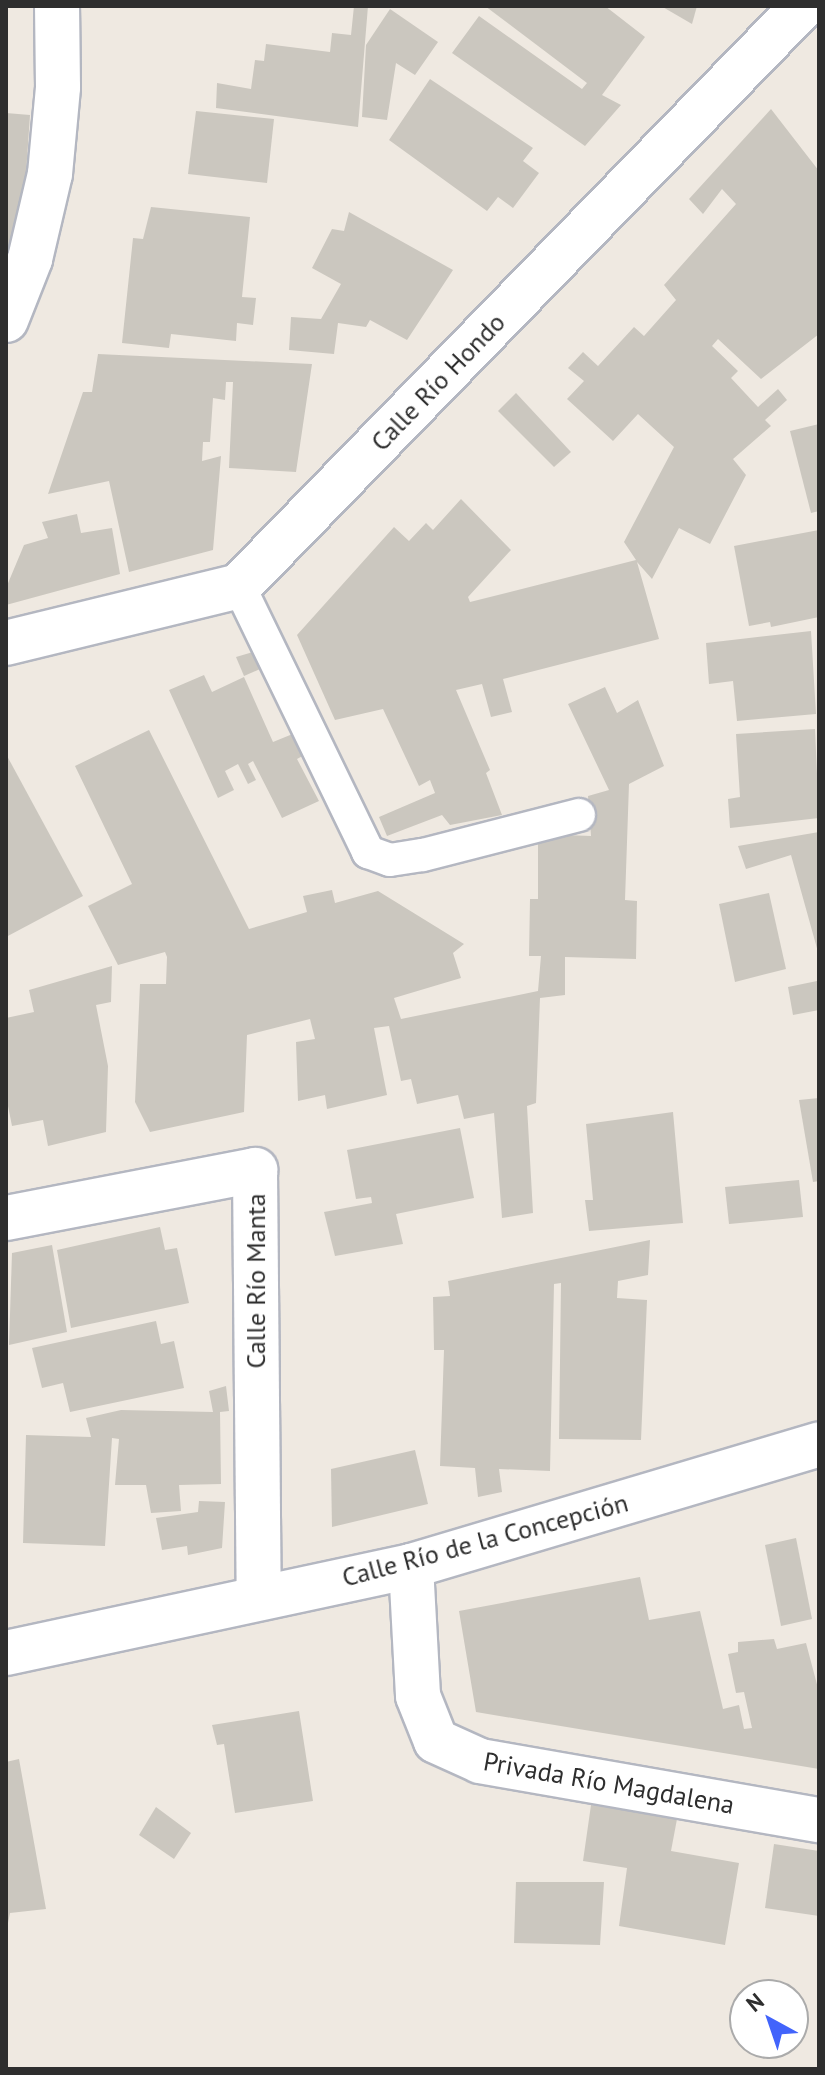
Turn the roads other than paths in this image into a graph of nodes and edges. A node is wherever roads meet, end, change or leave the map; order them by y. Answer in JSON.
{"nodes":[{"id":1,"x":57,"y":6,"type":"edge"},
{"id":2,"x":803,"y":6,"type":"edge"},
{"id":3,"x":6,"y":320,"type":"edge"},
{"id":4,"x":239,"y":586,"type":"junction"},
{"id":5,"x":6,"y":643,"type":"edge"},
{"id":6,"x":579,"y":815,"type":"dead end"},
{"id":7,"x":6,"y":1218,"type":"edge"},
{"id":8,"x":819,"y":1444,"type":"edge"},
{"id":9,"x":411,"y":1566,"type":"junction"},
{"id":10,"x":259,"y":1597,"type":"junction"},
{"id":11,"x":6,"y":1653,"type":"edge"},
{"id":12,"x":819,"y":1820,"type":"edge"}],
"edges":[{"from":1,"to":3,"type":"street"},
{"from":2,"to":4,"type":"street","name":"Calle Río Hondo"},
{"from":4,"to":5,"type":"street"},
{"from":4,"to":6,"type":"lane"},
{"from":7,"to":10,"type":"street","name":"Calle Río Manta"},
{"from":8,"to":9,"type":"street","name":"Calle Río de la Concepción"},
{"from":9,"to":10,"type":"street","name":"Calle Río de la Concepción"},
{"from":9,"to":12,"type":"street","name":"Privada Río Magdalena"},
{"from":10,"to":11,"type":"street","name":"Calle Río de la Concepción"}]}
